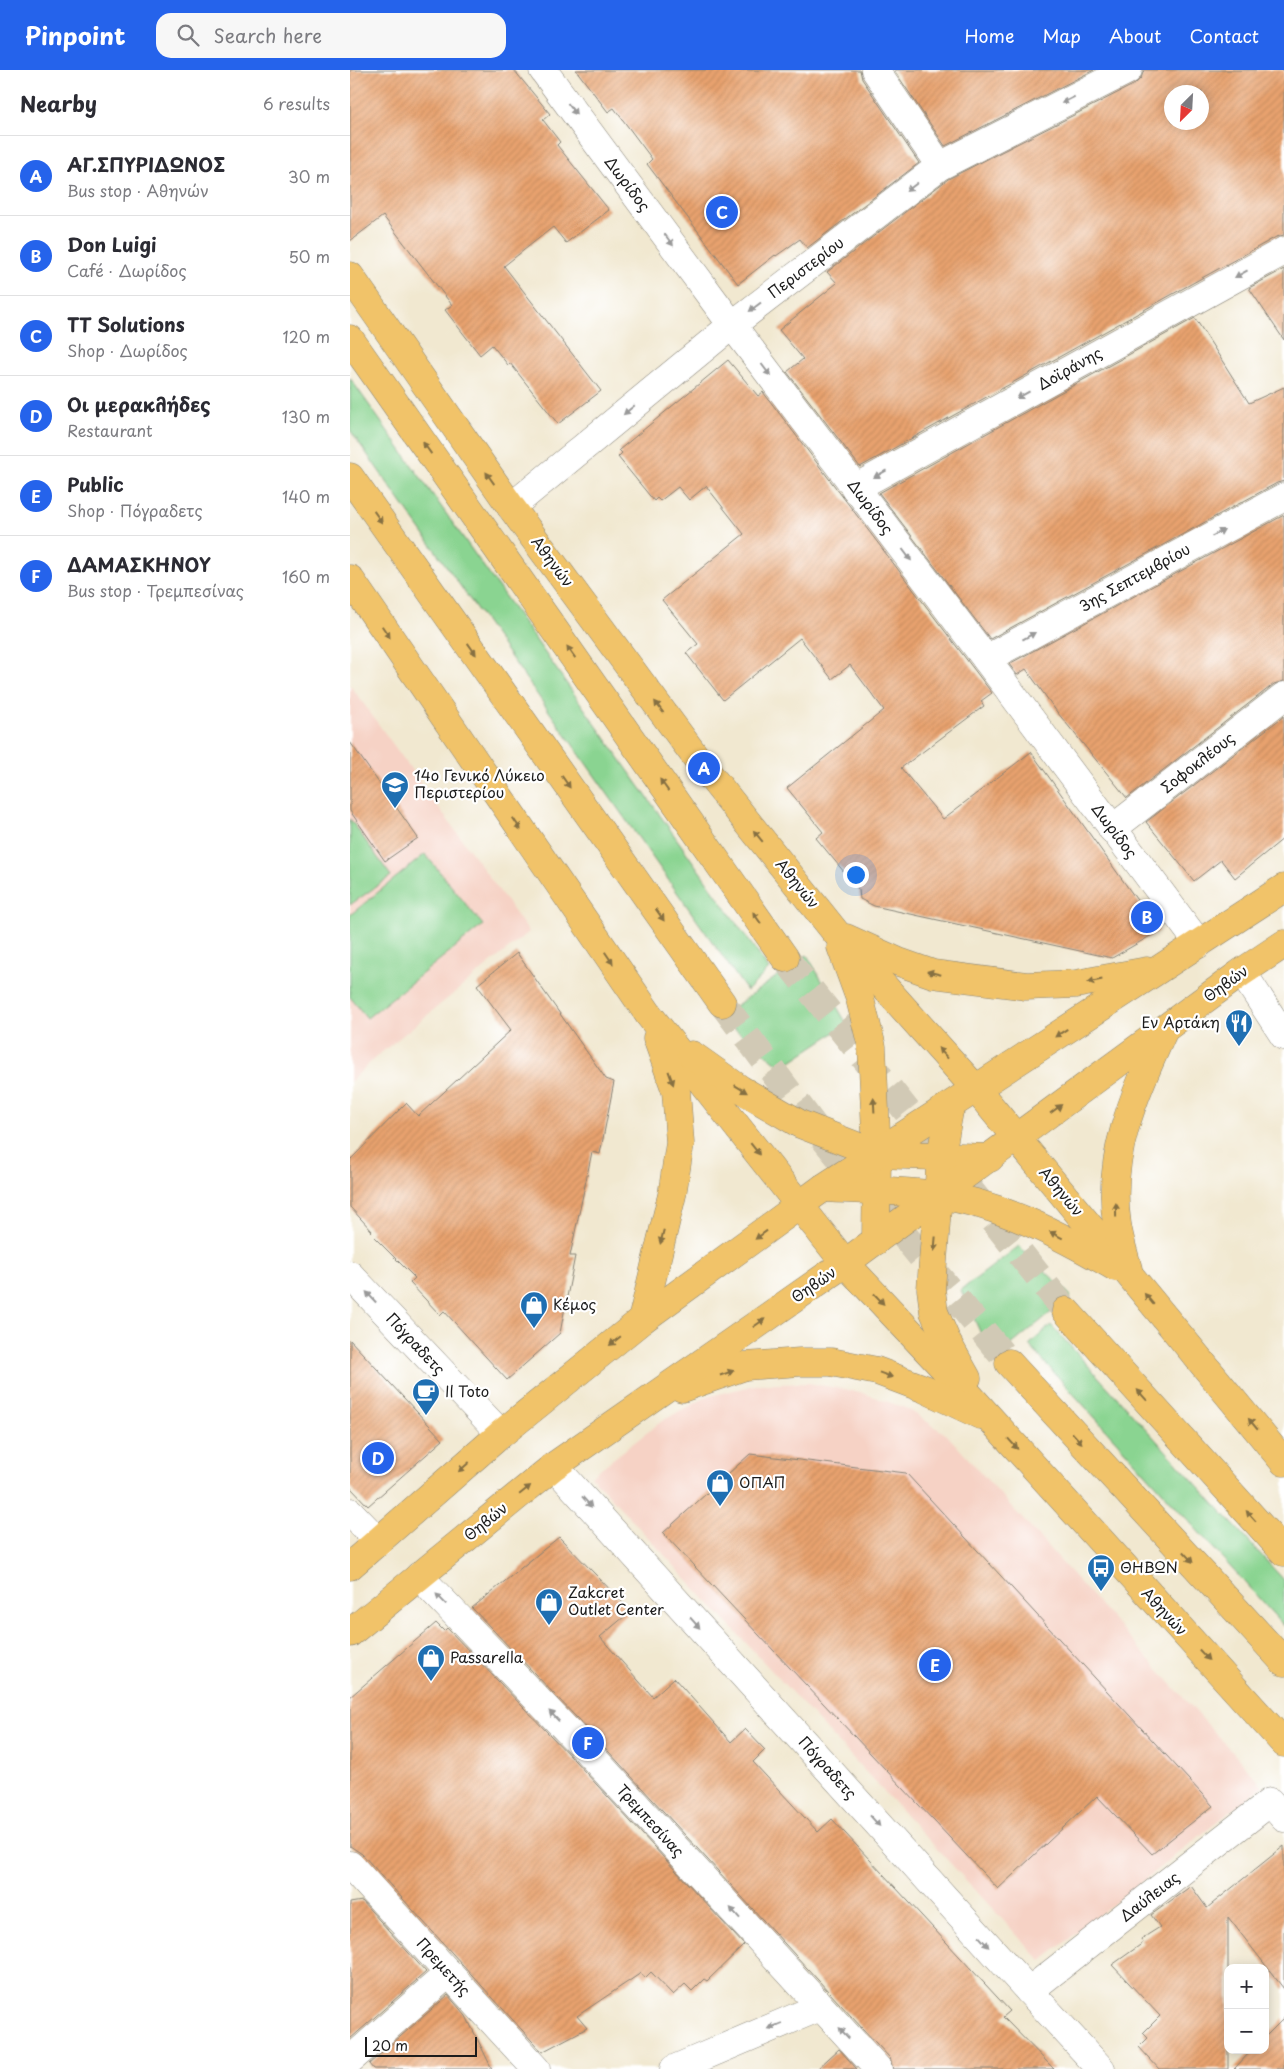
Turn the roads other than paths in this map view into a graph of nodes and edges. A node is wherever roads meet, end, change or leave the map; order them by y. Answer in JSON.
{"nodes":[{"id":1,"x":543,"y":70,"type":"edge"},
{"id":2,"x":875,"y":70,"type":"edge"},
{"id":3,"x":1111,"y":74,"type":"edge"},
{"id":4,"x":940,"y":166,"type":"junction"},
{"id":5,"x":1284,"y":250,"type":"edge"},
{"id":6,"x":350,"y":276,"type":"edge"},
{"id":7,"x":732,"y":325,"type":"junction"},
{"id":8,"x":350,"y":338,"type":"edge"},
{"id":9,"x":350,"y":477,"type":"edge"},
{"id":10,"x":855,"y":488,"type":"junction"},
{"id":11,"x":1284,"y":497,"type":"edge"},
{"id":12,"x":510,"y":507,"type":"junction"},
{"id":13,"x":353,"y":590,"type":"edge"},
{"id":14,"x":986,"y":659,"type":"junction"},
{"id":15,"x":1284,"y":696,"type":"edge"},
{"id":16,"x":1112,"y":829,"type":"junction"},
{"id":17,"x":1284,"y":888,"type":"edge"},
{"id":18,"x":837,"y":934,"type":"junction"},
{"id":19,"x":1199,"y":944,"type":"junction"},
{"id":20,"x":1284,"y":944,"type":"edge"},
{"id":21,"x":786,"y":958,"type":"tunnel mouth"},
{"id":22,"x":1160,"y":968,"type":"junction"},
{"id":23,"x":1242,"y":972,"type":"junction"},
{"id":24,"x":722,"y":1003,"type":"tunnel mouth"},
{"id":25,"x":648,"y":1015,"type":"junction"},
{"id":26,"x":1165,"y":1029,"type":"junction"},
{"id":27,"x":1284,"y":1036,"type":"edge"},
{"id":28,"x":976,"y":1089,"type":"junction"},
{"id":29,"x":950,"y":1106,"type":"junction"},
{"id":30,"x":1017,"y":1138,"type":"junction"},
{"id":31,"x":876,"y":1154,"type":"junction"},
{"id":32,"x":941,"y":1155,"type":"junction"},
{"id":33,"x":990,"y":1158,"type":"junction"},
{"id":34,"x":823,"y":1188,"type":"junction"},
{"id":35,"x":875,"y":1190,"type":"junction"},
{"id":36,"x":939,"y":1195,"type":"junction"},
{"id":37,"x":800,"y":1206,"type":"junction"},
{"id":38,"x":876,"y":1241,"type":"junction"},
{"id":39,"x":845,"y":1264,"type":"junction"},
{"id":40,"x":350,"y":1274,"type":"edge"},
{"id":41,"x":1129,"y":1275,"type":"junction"},
{"id":42,"x":1066,"y":1311,"type":"tunnel mouth"},
{"id":43,"x":642,"y":1320,"type":"junction"},
{"id":44,"x":1009,"y":1363,"type":"tunnel mouth"},
{"id":45,"x":648,"y":1401,"type":"junction"},
{"id":46,"x":992,"y":1422,"type":"junction"},
{"id":47,"x":501,"y":1434,"type":"junction"},
{"id":48,"x":1284,"y":1462,"type":"edge"},
{"id":49,"x":554,"y":1466,"type":"junction"},
{"id":50,"x":350,"y":1512,"type":"edge"},
{"id":51,"x":379,"y":1542,"type":"junction"},
{"id":52,"x":1284,"y":1552,"type":"edge"},
{"id":53,"x":350,"y":1566,"type":"edge"},
{"id":54,"x":419,"y":1576,"type":"junction"},
{"id":55,"x":350,"y":1633,"type":"edge"},
{"id":56,"x":1284,"y":1662,"type":"edge"},
{"id":57,"x":1284,"y":1742,"type":"edge"},
{"id":58,"x":1277,"y":1810,"type":"edge"},
{"id":59,"x":350,"y":1865,"type":"edge"},
{"id":60,"x":449,"y":1972,"type":"junction"},
{"id":61,"x":1029,"y":1991,"type":"junction"},
{"id":62,"x":820,"y":2007,"type":"junction"},
{"id":63,"x":350,"y":2061,"type":"edge"},
{"id":64,"x":356,"y":2069,"type":"edge"},
{"id":65,"x":536,"y":2069,"type":"edge"},
{"id":66,"x":674,"y":2069,"type":"edge"},
{"id":67,"x":878,"y":2069,"type":"edge"},
{"id":68,"x":1102,"y":2069,"type":"edge"}],
"edges":[{"from":1,"to":7,"type":"street","name":"Δωρίδος","one_way":true},
{"from":2,"to":4,"type":"street"},
{"from":3,"to":4,"type":"street","name":"Περιστερίου","one_way":true},
{"from":4,"to":7,"type":"street","name":"Περιστερίου","one_way":true},
{"from":5,"to":10,"type":"street","name":"Δοϊράνης","one_way":true},
{"from":12,"to":6,"type":"main road","name":"Αθηνών","one_way":true},
{"from":7,"to":10,"type":"street","name":"Δωρίδος","one_way":true},
{"from":7,"to":12,"type":"street","name":"Περιστερίου","one_way":true},
{"from":21,"to":8,"type":"main road","one_way":true},
{"from":9,"to":24,"type":"main road","one_way":true},
{"from":10,"to":14,"type":"street","name":"Δωρίδος","one_way":true},
{"from":14,"to":11,"type":"street","name":"3ης Σεπτεμβρίου","one_way":true},
{"from":18,"to":12,"type":"main road","name":"Αθηνών","one_way":true},
{"from":13,"to":25,"type":"main road","name":"Αθηνών","one_way":true},
{"from":14,"to":16,"type":"street","name":"Δωρίδος"},
{"from":15,"to":16,"type":"street","name":"Σοφοκλέους"},
{"from":16,"to":19,"type":"street","name":"Δωρίδος"},
{"from":17,"to":19,"type":"main road"},
{"from":22,"to":18,"type":"main road","one_way":true},
{"from":28,"to":18,"type":"main road","name":"Αθηνών","one_way":true},
{"from":31,"to":18,"type":"main road","one_way":true},
{"from":19,"to":22,"type":"main road"},
{"from":20,"to":23,"type":"main road","name":"Θηβών"},
{"from":22,"to":28,"type":"main road","one_way":true},
{"from":23,"to":26,"type":"main road","name":"Θηβών"},
{"from":23,"to":27,"type":"street"},
{"from":25,"to":31,"type":"main road","one_way":true},
{"from":25,"to":37,"type":"main road","name":"Αθηνών","one_way":true},
{"from":25,"to":43,"type":"main road","one_way":true},
{"from":30,"to":26,"type":"main road","name":"Θηβών","one_way":true},
{"from":41,"to":26,"type":"main road","one_way":true},
{"from":28,"to":29,"type":"main road"},
{"from":28,"to":30,"type":"main road","name":"Αθηνών"},
{"from":29,"to":31,"type":"main road"},
{"from":29,"to":32,"type":"main road"},
{"from":30,"to":33,"type":"main road","name":"Θηβών"},
{"from":30,"to":41,"type":"main road","name":"Αθηνών"},
{"from":31,"to":32,"type":"main road"},
{"from":31,"to":34,"type":"main road"},
{"from":31,"to":35,"type":"main road"},
{"from":32,"to":33,"type":"main road"},
{"from":32,"to":36,"type":"main road"},
{"from":33,"to":36,"type":"main road","name":"Θηβών"},
{"from":34,"to":35,"type":"main road"},
{"from":34,"to":37,"type":"main road"},
{"from":35,"to":36,"type":"main road"},
{"from":35,"to":38,"type":"main road"},
{"from":36,"to":38,"type":"main road","name":"Θηβών"},
{"from":41,"to":36,"type":"main road","one_way":true},
{"from":36,"to":46,"type":"main road","one_way":true},
{"from":37,"to":39,"type":"main road","name":"Αθηνών"},
{"from":37,"to":43,"type":"main road","one_way":true},
{"from":38,"to":39,"type":"main road","name":"Θηβών"},
{"from":45,"to":39,"type":"main road","name":"Θηβών","one_way":true},
{"from":39,"to":46,"type":"main road","name":"Αθηνών","one_way":true},
{"from":47,"to":40,"type":"street","name":"Πόγραδετς","one_way":true},
{"from":48,"to":41,"type":"main road","name":"Αθηνών","one_way":true},
{"from":52,"to":42,"type":"main road","one_way":true},
{"from":43,"to":47,"type":"main road","one_way":true},
{"from":44,"to":56,"type":"main road","one_way":true},
{"from":45,"to":46,"type":"main road","one_way":true},
{"from":45,"to":49,"type":"main road","name":"Θηβών"},
{"from":46,"to":57,"type":"main road","name":"Αθηνών","one_way":true},
{"from":47,"to":51,"type":"main road","one_way":true},
{"from":54,"to":49,"type":"main road","name":"Θηβών","one_way":true},
{"from":49,"to":61,"type":"street","name":"Πόγραδετς","one_way":true},
{"from":50,"to":51,"type":"street"},
{"from":51,"to":53,"type":"main road"},
{"from":54,"to":55,"type":"main road","name":"Θηβών"},
{"from":62,"to":54,"type":"street","name":"Τρεμπεσίνας","one_way":true},
{"from":58,"to":61,"type":"street","name":"Δαύλειας"},
{"from":59,"to":60,"type":"street","name":"Πρεμετής"},
{"from":60,"to":63,"type":"street"},
{"from":60,"to":65,"type":"street","name":"Πρεμετής"},
{"from":61,"to":68,"type":"street","name":"Πόγραδετς"},
{"from":62,"to":66,"type":"street","one_way":true},
{"from":67,"to":62,"type":"street","name":"Τρεμπεσίνας","one_way":true},
{"from":63,"to":64,"type":"street"}]}
